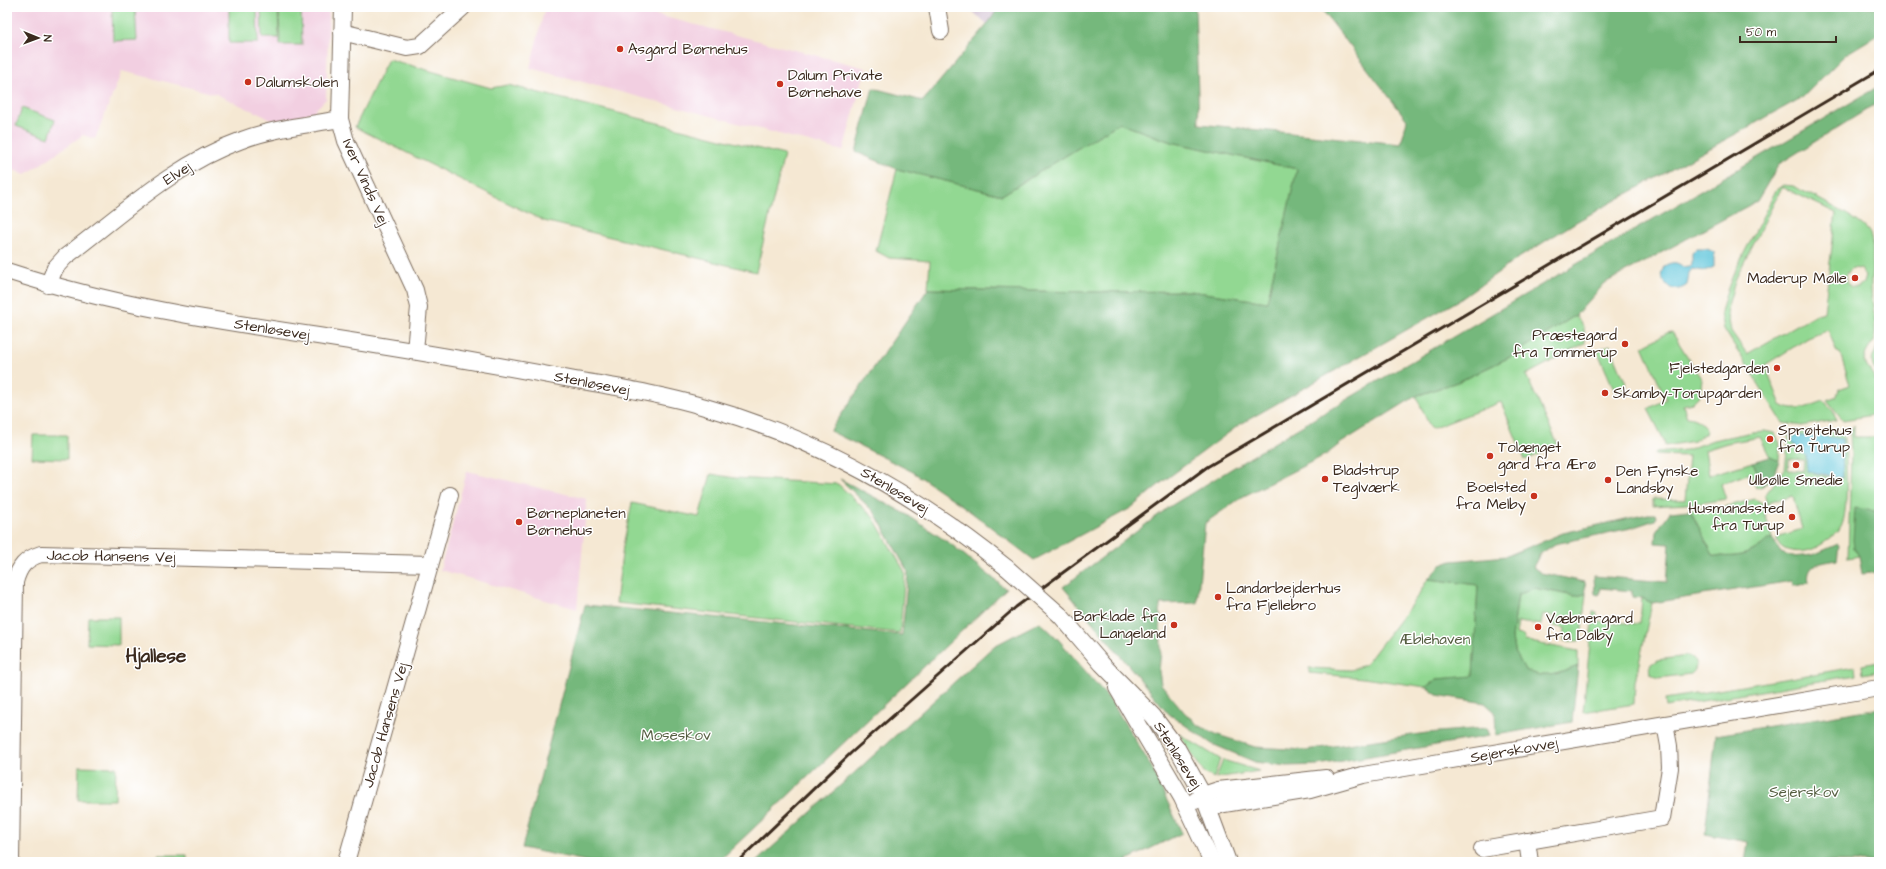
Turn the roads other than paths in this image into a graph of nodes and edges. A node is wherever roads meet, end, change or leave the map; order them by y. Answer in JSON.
{"nodes":[{"id":1,"x":343,"y":7,"type":"edge"},
{"id":2,"x":463,"y":7,"type":"edge"},
{"id":3,"x":937,"y":7,"type":"edge"},
{"id":4,"x":941,"y":31,"type":"dead end"},
{"id":5,"x":342,"y":32,"type":"junction"},
{"id":6,"x":340,"y":120,"type":"junction"},
{"id":7,"x":7,"y":271,"type":"edge"},
{"id":8,"x":48,"y":285,"type":"junction"},
{"id":9,"x":415,"y":351,"type":"junction"},
{"id":10,"x":450,"y":495,"type":"dead end"},
{"id":11,"x":430,"y":564,"type":"junction"},
{"id":12,"x":1102,"y":664,"type":"junction"},
{"id":13,"x":1879,"y":688,"type":"edge"},
{"id":14,"x":1665,"y":724,"type":"junction"},
{"id":15,"x":1202,"y":801,"type":"junction"},
{"id":16,"x":1190,"y":815,"type":"junction"},
{"id":17,"x":1527,"y":841,"type":"junction"},
{"id":18,"x":1482,"y":849,"type":"dead end"},
{"id":19,"x":10,"y":862,"type":"edge"},
{"id":20,"x":346,"y":862,"type":"edge"},
{"id":21,"x":1212,"y":862,"type":"edge"},
{"id":22,"x":1228,"y":862,"type":"edge"},
{"id":23,"x":1530,"y":862,"type":"edge"}],
"edges":[{"from":1,"to":5,"type":"street","name":"Iver Vinds Vej"},
{"from":2,"to":5,"type":"street"},
{"from":3,"to":4,"type":"street"},
{"from":5,"to":6,"type":"street","name":"Iver Vinds Vej"},
{"from":6,"to":8,"type":"street","name":"Elvej"},
{"from":6,"to":9,"type":"street","name":"Iver Vinds Vej"},
{"from":7,"to":8,"type":"street","name":"Stenløsevej"},
{"from":8,"to":9,"type":"street","name":"Stenløsevej"},
{"from":9,"to":12,"type":"street","name":"Stenløsevej","bridge":true},
{"from":10,"to":11,"type":"street","name":"Jacob Hansens Vej"},
{"from":11,"to":19,"type":"street","name":"Jacob Hansens Vej"},
{"from":11,"to":20,"type":"street","name":"Jacob Hansens Vej"},
{"from":12,"to":15,"type":"street"},
{"from":12,"to":16,"type":"street","name":"Stenløsevej"},
{"from":13,"to":14,"type":"street","name":"Sejerskovvej"},
{"from":14,"to":15,"type":"street","name":"Sejerskovvej"},
{"from":14,"to":17,"type":"street"},
{"from":15,"to":16,"type":"street"},
{"from":15,"to":22,"type":"street"},
{"from":16,"to":21,"type":"street","name":"Stenløsevej"},
{"from":17,"to":18,"type":"street"},
{"from":17,"to":23,"type":"street"}]}
